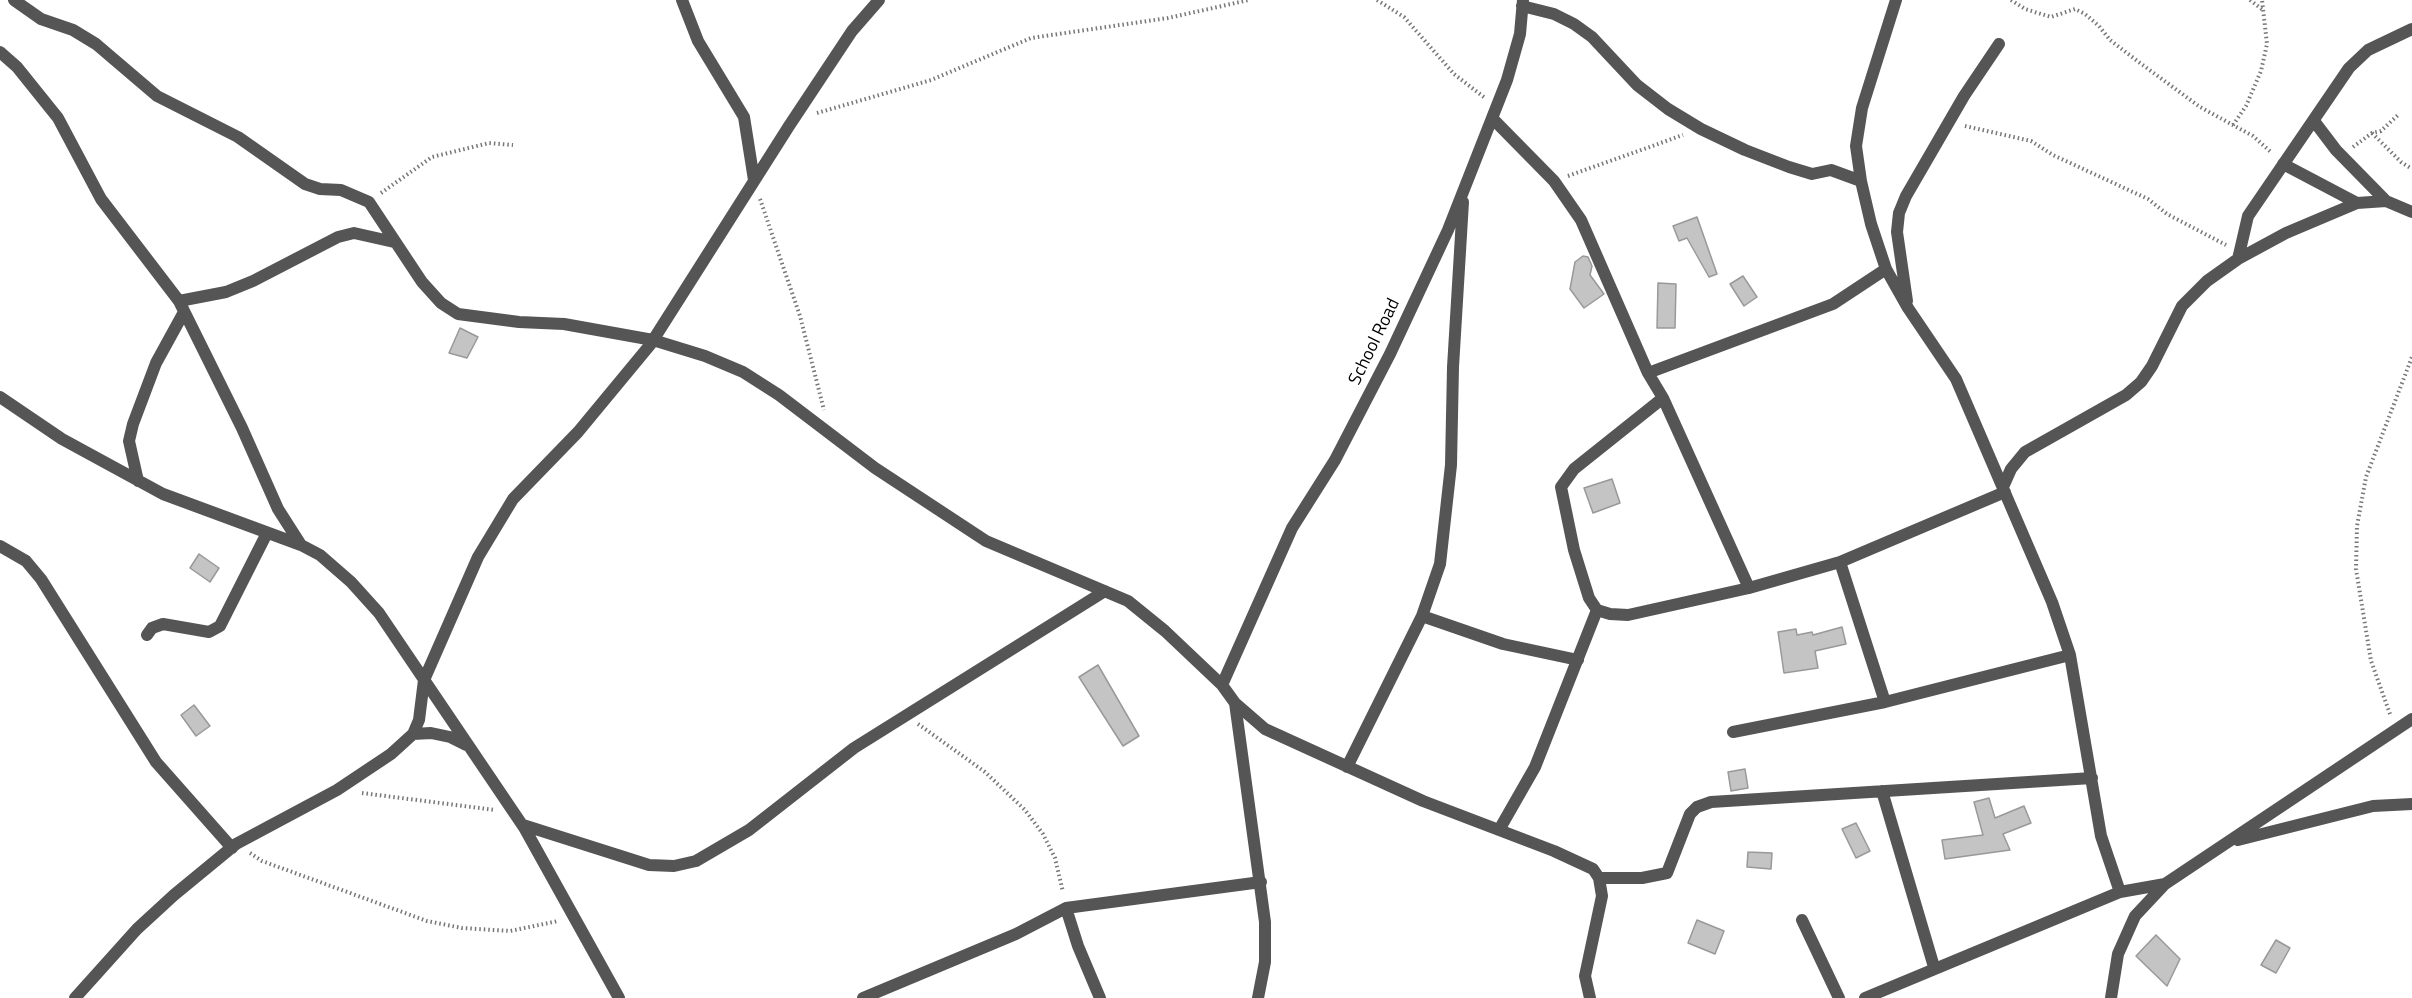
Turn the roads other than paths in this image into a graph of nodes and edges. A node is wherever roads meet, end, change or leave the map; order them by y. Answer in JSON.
{"nodes":[{"id":1,"x":14,"y":0,"type":"edge"},
{"id":2,"x":682,"y":0,"type":"edge"},
{"id":3,"x":879,"y":0,"type":"edge"},
{"id":4,"x":1896,"y":0,"type":"edge"},
{"id":5,"x":1522,"y":3,"type":"edge"},
{"id":6,"x":2412,"y":29,"type":"edge"},
{"id":7,"x":1999,"y":44,"type":"dead end"},
{"id":8,"x":0,"y":52,"type":"edge"},
{"id":9,"x":1496,"y":113,"type":"junction"},
{"id":10,"x":2314,"y":121,"type":"junction"},
{"id":11,"x":2283,"y":164,"type":"junction"},
{"id":12,"x":754,"y":180,"type":"junction"},
{"id":13,"x":1861,"y":181,"type":"junction"},
{"id":14,"x":1464,"y":189,"type":"junction"},
{"id":15,"x":2386,"y":201,"type":"junction"},
{"id":16,"x":2357,"y":203,"type":"junction"},
{"id":17,"x":2412,"y":212,"type":"edge"},
{"id":18,"x":394,"y":242,"type":"junction"},
{"id":19,"x":2239,"y":256,"type":"junction"},
{"id":20,"x":1886,"y":270,"type":"junction"},
{"id":21,"x":182,"y":307,"type":"junction"},
{"id":22,"x":1908,"y":308,"type":"junction"},
{"id":23,"x":653,"y":340,"type":"junction"},
{"id":24,"x":1648,"y":373,"type":"junction"},
{"id":25,"x":0,"y":397,"type":"edge"},
{"id":26,"x":1663,"y":398,"type":"junction"},
{"id":27,"x":5,"y":407,"type":"edge"},
{"id":28,"x":138,"y":482,"type":"junction"},
{"id":29,"x":2004,"y":489,"type":"junction"},
{"id":30,"x":267,"y":533,"type":"junction"},
{"id":31,"x":301,"y":545,"type":"junction"},
{"id":32,"x":0,"y":546,"type":"edge"},
{"id":33,"x":1840,"y":562,"type":"junction"},
{"id":34,"x":1749,"y":588,"type":"junction"},
{"id":35,"x":1105,"y":591,"type":"junction"},
{"id":36,"x":1597,"y":610,"type":"junction"},
{"id":37,"x":1422,"y":616,"type":"junction"},
{"id":38,"x":147,"y":635,"type":"dead end"},
{"id":39,"x":2070,"y":655,"type":"junction"},
{"id":40,"x":1578,"y":660,"type":"junction"},
{"id":41,"x":424,"y":680,"type":"junction"},
{"id":42,"x":1222,"y":685,"type":"junction"},
{"id":43,"x":1885,"y":702,"type":"junction"},
{"id":44,"x":1235,"y":703,"type":"junction"},
{"id":45,"x":2412,"y":719,"type":"edge"},
{"id":46,"x":1733,"y":732,"type":"dead end"},
{"id":47,"x":413,"y":734,"type":"junction"},
{"id":48,"x":468,"y":746,"type":"junction"},
{"id":49,"x":1347,"y":767,"type":"junction"},
{"id":50,"x":2092,"y":778,"type":"junction"},
{"id":51,"x":1882,"y":791,"type":"junction"},
{"id":52,"x":2412,"y":804,"type":"edge"},
{"id":53,"x":523,"y":825,"type":"junction"},
{"id":54,"x":1499,"y":830,"type":"junction"},
{"id":55,"x":2228,"y":843,"type":"junction"},
{"id":56,"x":234,"y":846,"type":"junction"},
{"id":57,"x":1599,"y":878,"type":"junction"},
{"id":58,"x":1261,"y":882,"type":"junction"},
{"id":59,"x":2165,"y":884,"type":"junction"},
{"id":60,"x":2120,"y":892,"type":"junction"},
{"id":61,"x":1066,"y":908,"type":"junction"},
{"id":62,"x":1802,"y":921,"type":"dead end"},
{"id":63,"x":1934,"y":967,"type":"junction"},
{"id":64,"x":75,"y":998,"type":"edge"},
{"id":65,"x":619,"y":998,"type":"edge"},
{"id":66,"x":863,"y":998,"type":"edge"},
{"id":67,"x":1100,"y":998,"type":"edge"},
{"id":68,"x":1258,"y":998,"type":"edge"},
{"id":69,"x":1590,"y":998,"type":"edge"},
{"id":70,"x":1839,"y":998,"type":"edge"},
{"id":71,"x":1865,"y":998,"type":"edge"},
{"id":72,"x":2111,"y":998,"type":"edge"}],
"edges":[{"from":1,"to":18,"type":"street"},
{"from":2,"to":12,"type":"street"},
{"from":3,"to":12,"type":"street"},
{"from":4,"to":13,"type":"street"},
{"from":5,"to":9,"type":"street","name":"School Road"},
{"from":5,"to":13,"type":"street"},
{"from":6,"to":10,"type":"street"},
{"from":7,"to":22,"type":"street"},
{"from":8,"to":21,"type":"street"},
{"from":9,"to":14,"type":"street","name":"School Road"},
{"from":9,"to":24,"type":"street"},
{"from":10,"to":11,"type":"street"},
{"from":10,"to":15,"type":"street"},
{"from":11,"to":16,"type":"street"},
{"from":11,"to":19,"type":"street"},
{"from":12,"to":23,"type":"street"},
{"from":13,"to":20,"type":"street"},
{"from":14,"to":37,"type":"street"},
{"from":14,"to":42,"type":"street","name":"School Road"},
{"from":15,"to":16,"type":"street"},
{"from":15,"to":17,"type":"street"},
{"from":16,"to":19,"type":"street"},
{"from":18,"to":21,"type":"street"},
{"from":18,"to":23,"type":"street"},
{"from":19,"to":29,"type":"street"},
{"from":20,"to":22,"type":"street"},
{"from":20,"to":24,"type":"street"},
{"from":21,"to":28,"type":"street"},
{"from":21,"to":31,"type":"street"},
{"from":22,"to":29,"type":"street"},
{"from":23,"to":35,"type":"street"},
{"from":23,"to":41,"type":"street"},
{"from":24,"to":26,"type":"street"},
{"from":25,"to":27,"type":"street"},
{"from":26,"to":34,"type":"street"},
{"from":26,"to":36,"type":"street"},
{"from":27,"to":28,"type":"street"},
{"from":28,"to":30,"type":"street"},
{"from":29,"to":33,"type":"street"},
{"from":29,"to":39,"type":"street"},
{"from":30,"to":31,"type":"street"},
{"from":30,"to":38,"type":"street"},
{"from":31,"to":41,"type":"street"},
{"from":32,"to":56,"type":"street"},
{"from":33,"to":34,"type":"street"},
{"from":33,"to":43,"type":"street"},
{"from":34,"to":36,"type":"street"},
{"from":35,"to":42,"type":"street"},
{"from":35,"to":53,"type":"street"},
{"from":36,"to":40,"type":"street"},
{"from":37,"to":40,"type":"street"},
{"from":37,"to":49,"type":"street"},
{"from":39,"to":43,"type":"street"},
{"from":39,"to":50,"type":"street"},
{"from":40,"to":54,"type":"street"},
{"from":41,"to":47,"type":"street"},
{"from":41,"to":48,"type":"street"},
{"from":42,"to":44,"type":"street"},
{"from":43,"to":46,"type":"street"},
{"from":44,"to":49,"type":"street"},
{"from":44,"to":58,"type":"street"},
{"from":45,"to":55,"type":"street"},
{"from":47,"to":48,"type":"street"},
{"from":47,"to":56,"type":"street"},
{"from":48,"to":53,"type":"street"},
{"from":49,"to":54,"type":"street"},
{"from":50,"to":51,"type":"street"},
{"from":50,"to":60,"type":"street"},
{"from":51,"to":57,"type":"street"},
{"from":51,"to":63,"type":"street"},
{"from":52,"to":55,"type":"street"},
{"from":53,"to":65,"type":"street"},
{"from":54,"to":57,"type":"street"},
{"from":55,"to":59,"type":"street"},
{"from":56,"to":64,"type":"street"},
{"from":57,"to":69,"type":"street"},
{"from":58,"to":61,"type":"street"},
{"from":58,"to":68,"type":"street"},
{"from":59,"to":60,"type":"street"},
{"from":59,"to":72,"type":"street"},
{"from":60,"to":63,"type":"street"},
{"from":61,"to":66,"type":"street"},
{"from":61,"to":67,"type":"street"},
{"from":62,"to":70,"type":"street"},
{"from":63,"to":71,"type":"street"}]}
